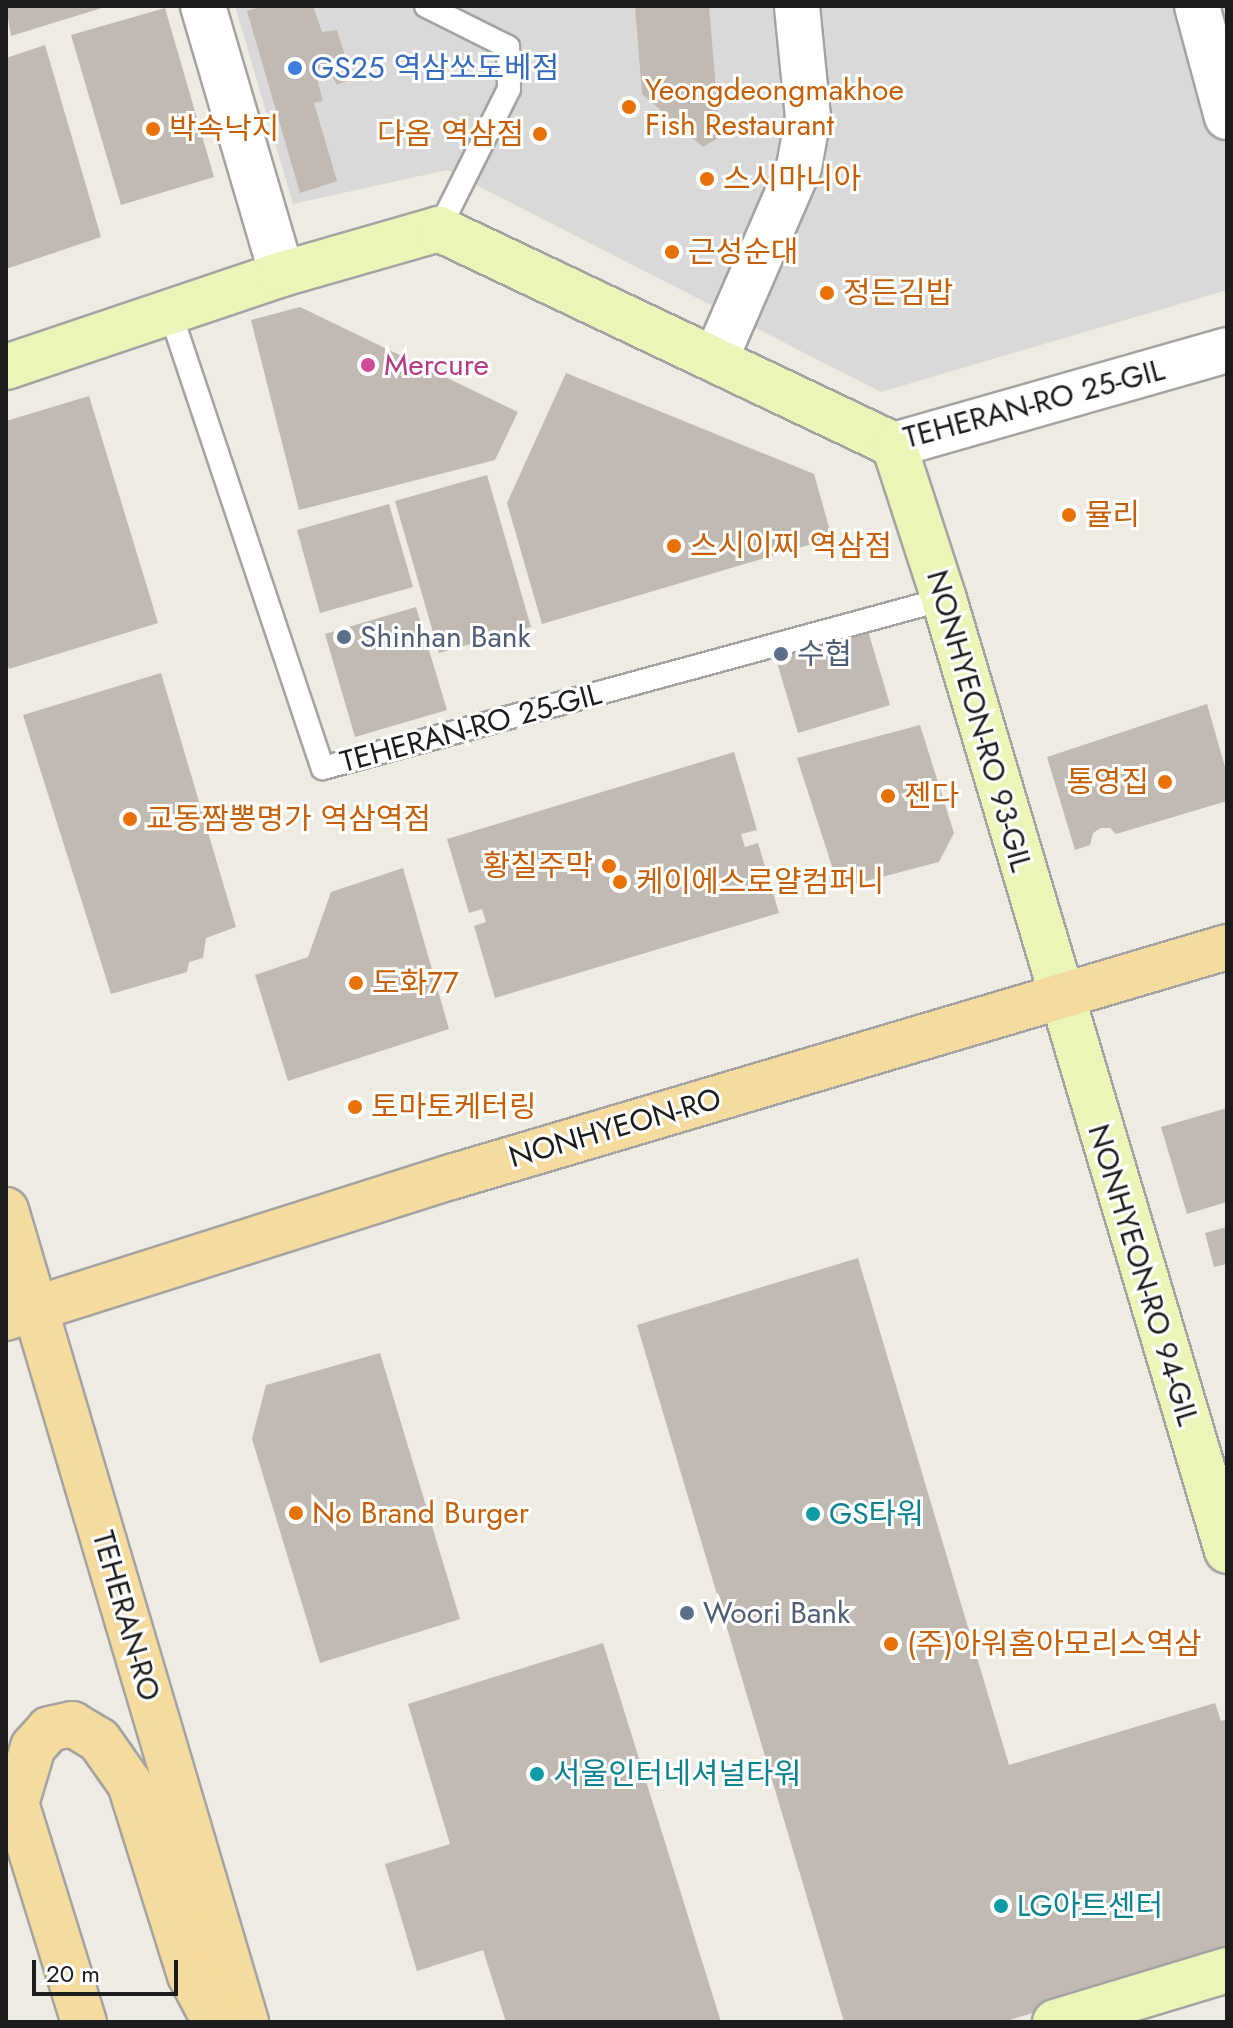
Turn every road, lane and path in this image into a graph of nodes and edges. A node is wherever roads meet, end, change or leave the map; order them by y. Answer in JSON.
{"nodes":[{"id":1,"x":203,"y":6,"type":"edge"},
{"id":2,"x":426,"y":6,"type":"edge"},
{"id":3,"x":797,"y":6,"type":"edge"},
{"id":4,"x":1197,"y":6,"type":"edge"},
{"id":5,"x":1227,"y":117,"type":"edge"},
{"id":6,"x":439,"y":229,"type":"junction"},
{"id":7,"x":282,"y":274,"type":"junction"},
{"id":8,"x":170,"y":312,"type":"junction"},
{"id":9,"x":1227,"y":350,"type":"edge"},
{"id":10,"x":716,"y":358,"type":"junction"},
{"id":11,"x":6,"y":367,"type":"edge"},
{"id":12,"x":894,"y":445,"type":"junction"},
{"id":13,"x":944,"y":599,"type":"junction"},
{"id":14,"x":1227,"y":947,"type":"edge"},
{"id":15,"x":1060,"y":998,"type":"junction"},
{"id":16,"x":6,"y":1210,"type":"edge"},
{"id":17,"x":21,"y":1315,"type":"edge"},
{"id":18,"x":1227,"y":1551,"type":"edge"},
{"id":19,"x":11,"y":1787,"type":"edge"},
{"id":20,"x":1227,"y":1970,"type":"edge"},
{"id":21,"x":1120,"y":2012,"type":"edge"},
{"id":22,"x":84,"y":2022,"type":"edge"},
{"id":23,"x":215,"y":2022,"type":"edge"},
{"id":24,"x":246,"y":2022,"type":"edge"},
{"id":25,"x":1055,"y":2022,"type":"edge"}],
"edges":[{"from":1,"to":7,"type":"street"},
{"from":2,"to":6,"type":"lane"},
{"from":3,"to":10,"type":"street"},
{"from":4,"to":5,"type":"street"},
{"from":6,"to":7,"type":"street"},
{"from":6,"to":10,"type":"street","name":"TEHERAN-RO 25-GIL"},
{"from":7,"to":8,"type":"street"},
{"from":8,"to":11,"type":"street"},
{"from":8,"to":13,"type":"lane","name":"TEHERAN-RO 25-GIL"},
{"from":9,"to":12,"type":"street","name":"TEHERAN-RO 25-GIL"},
{"from":10,"to":12,"type":"street","name":"TEHERAN-RO 25-GIL"},
{"from":12,"to":13,"type":"street","name":"NONHYEON-RO 93-GIL"},
{"from":13,"to":15,"type":"street","name":"NONHYEON-RO 93-GIL"},
{"from":14,"to":15,"type":"main road","name":"NONHYEON-RO"},
{"from":15,"to":17,"type":"main road","name":"NONHYEON-RO"},
{"from":15,"to":18,"type":"street","name":"NONHYEON-RO 94-GIL"},
{"from":16,"to":17,"type":"main road","name":"TEHERAN-RO"},
{"from":17,"to":24,"type":"main road","name":"TEHERAN-RO"},
{"from":19,"to":22,"type":"main road"},
{"from":19,"to":23,"type":"main road"},
{"from":20,"to":21,"type":"street"},
{"from":21,"to":25,"type":"street"}]}
